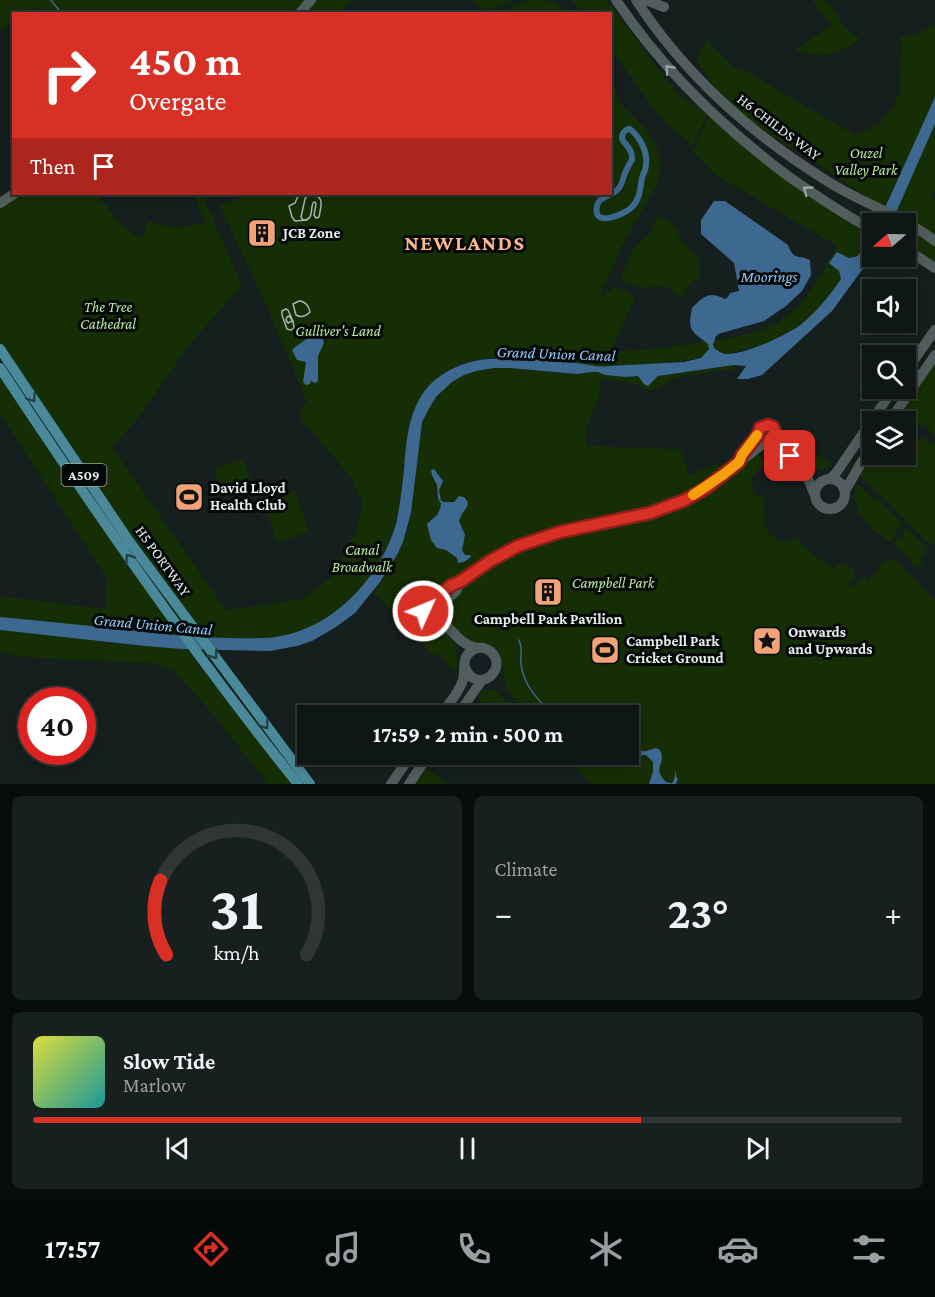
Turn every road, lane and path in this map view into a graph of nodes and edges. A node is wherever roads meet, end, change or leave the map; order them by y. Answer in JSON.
{"nodes":[{"id":1,"x":311,"y":0,"type":"edge"},
{"id":2,"x":616,"y":0,"type":"edge"},
{"id":3,"x":636,"y":0,"type":"edge"},
{"id":4,"x":646,"y":0,"type":"edge"},
{"id":5,"x":663,"y":8,"type":"dead end"},
{"id":6,"x":301,"y":12,"type":"edge"},
{"id":7,"x":648,"y":18,"type":"junction"},
{"id":8,"x":635,"y":28,"type":"junction"},
{"id":9,"x":862,"y":224,"type":"edge"},
{"id":10,"x":935,"y":241,"type":"edge"},
{"id":11,"x":916,"y":256,"type":"edge"},
{"id":12,"x":935,"y":268,"type":"edge"},
{"id":13,"x":935,"y":330,"type":"edge"},
{"id":14,"x":0,"y":349,"type":"edge"},
{"id":15,"x":935,"y":355,"type":"edge"},
{"id":16,"x":916,"y":357,"type":"edge"},
{"id":17,"x":0,"y":368,"type":"edge"},
{"id":18,"x":886,"y":399,"type":"edge"},
{"id":19,"x":897,"y":411,"type":"edge"},
{"id":20,"x":776,"y":432,"type":"junction"},
{"id":21,"x":763,"y":440,"type":"junction"},
{"id":22,"x":783,"y":449,"type":"junction"},
{"id":23,"x":862,"y":462,"type":"edge"},
{"id":24,"x":803,"y":469,"type":"junction"},
{"id":25,"x":827,"y":479,"type":"junction"},
{"id":26,"x":845,"y":491,"type":"junction"},
{"id":27,"x":814,"y":493,"type":"junction"},
{"id":28,"x":167,"y":603,"type":"junction"},
{"id":29,"x":462,"y":643,"type":"junction"},
{"id":30,"x":477,"y":648,"type":"junction"},
{"id":31,"x":465,"y":663,"type":"junction"},
{"id":32,"x":482,"y":680,"type":"junction"},
{"id":33,"x":448,"y":705,"type":"edge"},
{"id":34,"x":464,"y":705,"type":"edge"},
{"id":35,"x":404,"y":765,"type":"edge"},
{"id":36,"x":421,"y":765,"type":"edge"},
{"id":37,"x":298,"y":784,"type":"edge"},
{"id":38,"x":310,"y":784,"type":"edge"},
{"id":39,"x":391,"y":784,"type":"edge"},
{"id":40,"x":408,"y":784,"type":"edge"}],
"edges":[{"from":1,"to":6,"type":"street"},
{"from":2,"to":8,"type":"street","name":"H6 CHILDS WAY"},
{"from":3,"to":7,"type":"street","name":"H6 CHILDS WAY"},
{"from":4,"to":5,"type":"street"},
{"from":7,"to":8,"type":"street"},
{"from":7,"to":10,"type":"street","name":"H6 CHILDS WAY"},
{"from":9,"to":8,"type":"street","name":"H6 CHILDS WAY","one_way":true},
{"from":11,"to":12,"type":"street"},
{"from":13,"to":16,"type":"street"},
{"from":14,"to":28,"type":"main road","name":"H5 PORTWAY","number":"A509","one_way":true},
{"from":15,"to":19,"type":"street"},
{"from":28,"to":17,"type":"main road","name":"H5 PORTWAY","number":"A509","one_way":true},
{"from":18,"to":25,"type":"street"},
{"from":20,"to":21,"type":"street"},
{"from":20,"to":21,"type":"street"},
{"from":20,"to":22,"type":"street"},
{"from":21,"to":22,"type":"street"},
{"from":21,"to":29,"type":"street"},
{"from":22,"to":24,"type":"street"},
{"from":23,"to":26,"type":"street"},
{"from":24,"to":25,"type":"street"},
{"from":24,"to":27,"type":"street"},
{"from":25,"to":26,"type":"street"},
{"from":25,"to":27,"type":"street"},
{"from":26,"to":27,"type":"street"},
{"from":28,"to":37,"type":"main road","name":"H5 PORTWAY","number":"A509"},
{"from":28,"to":38,"type":"main road","name":"H5 PORTWAY","number":"A509","one_way":true},
{"from":29,"to":30,"type":"street"},
{"from":29,"to":31,"type":"street"},
{"from":30,"to":31,"type":"street"},
{"from":30,"to":32,"type":"street"},
{"from":31,"to":32,"type":"street"},
{"from":31,"to":33,"type":"street"},
{"from":32,"to":34,"type":"street"},
{"from":35,"to":39,"type":"street"},
{"from":36,"to":40,"type":"street"}]}
